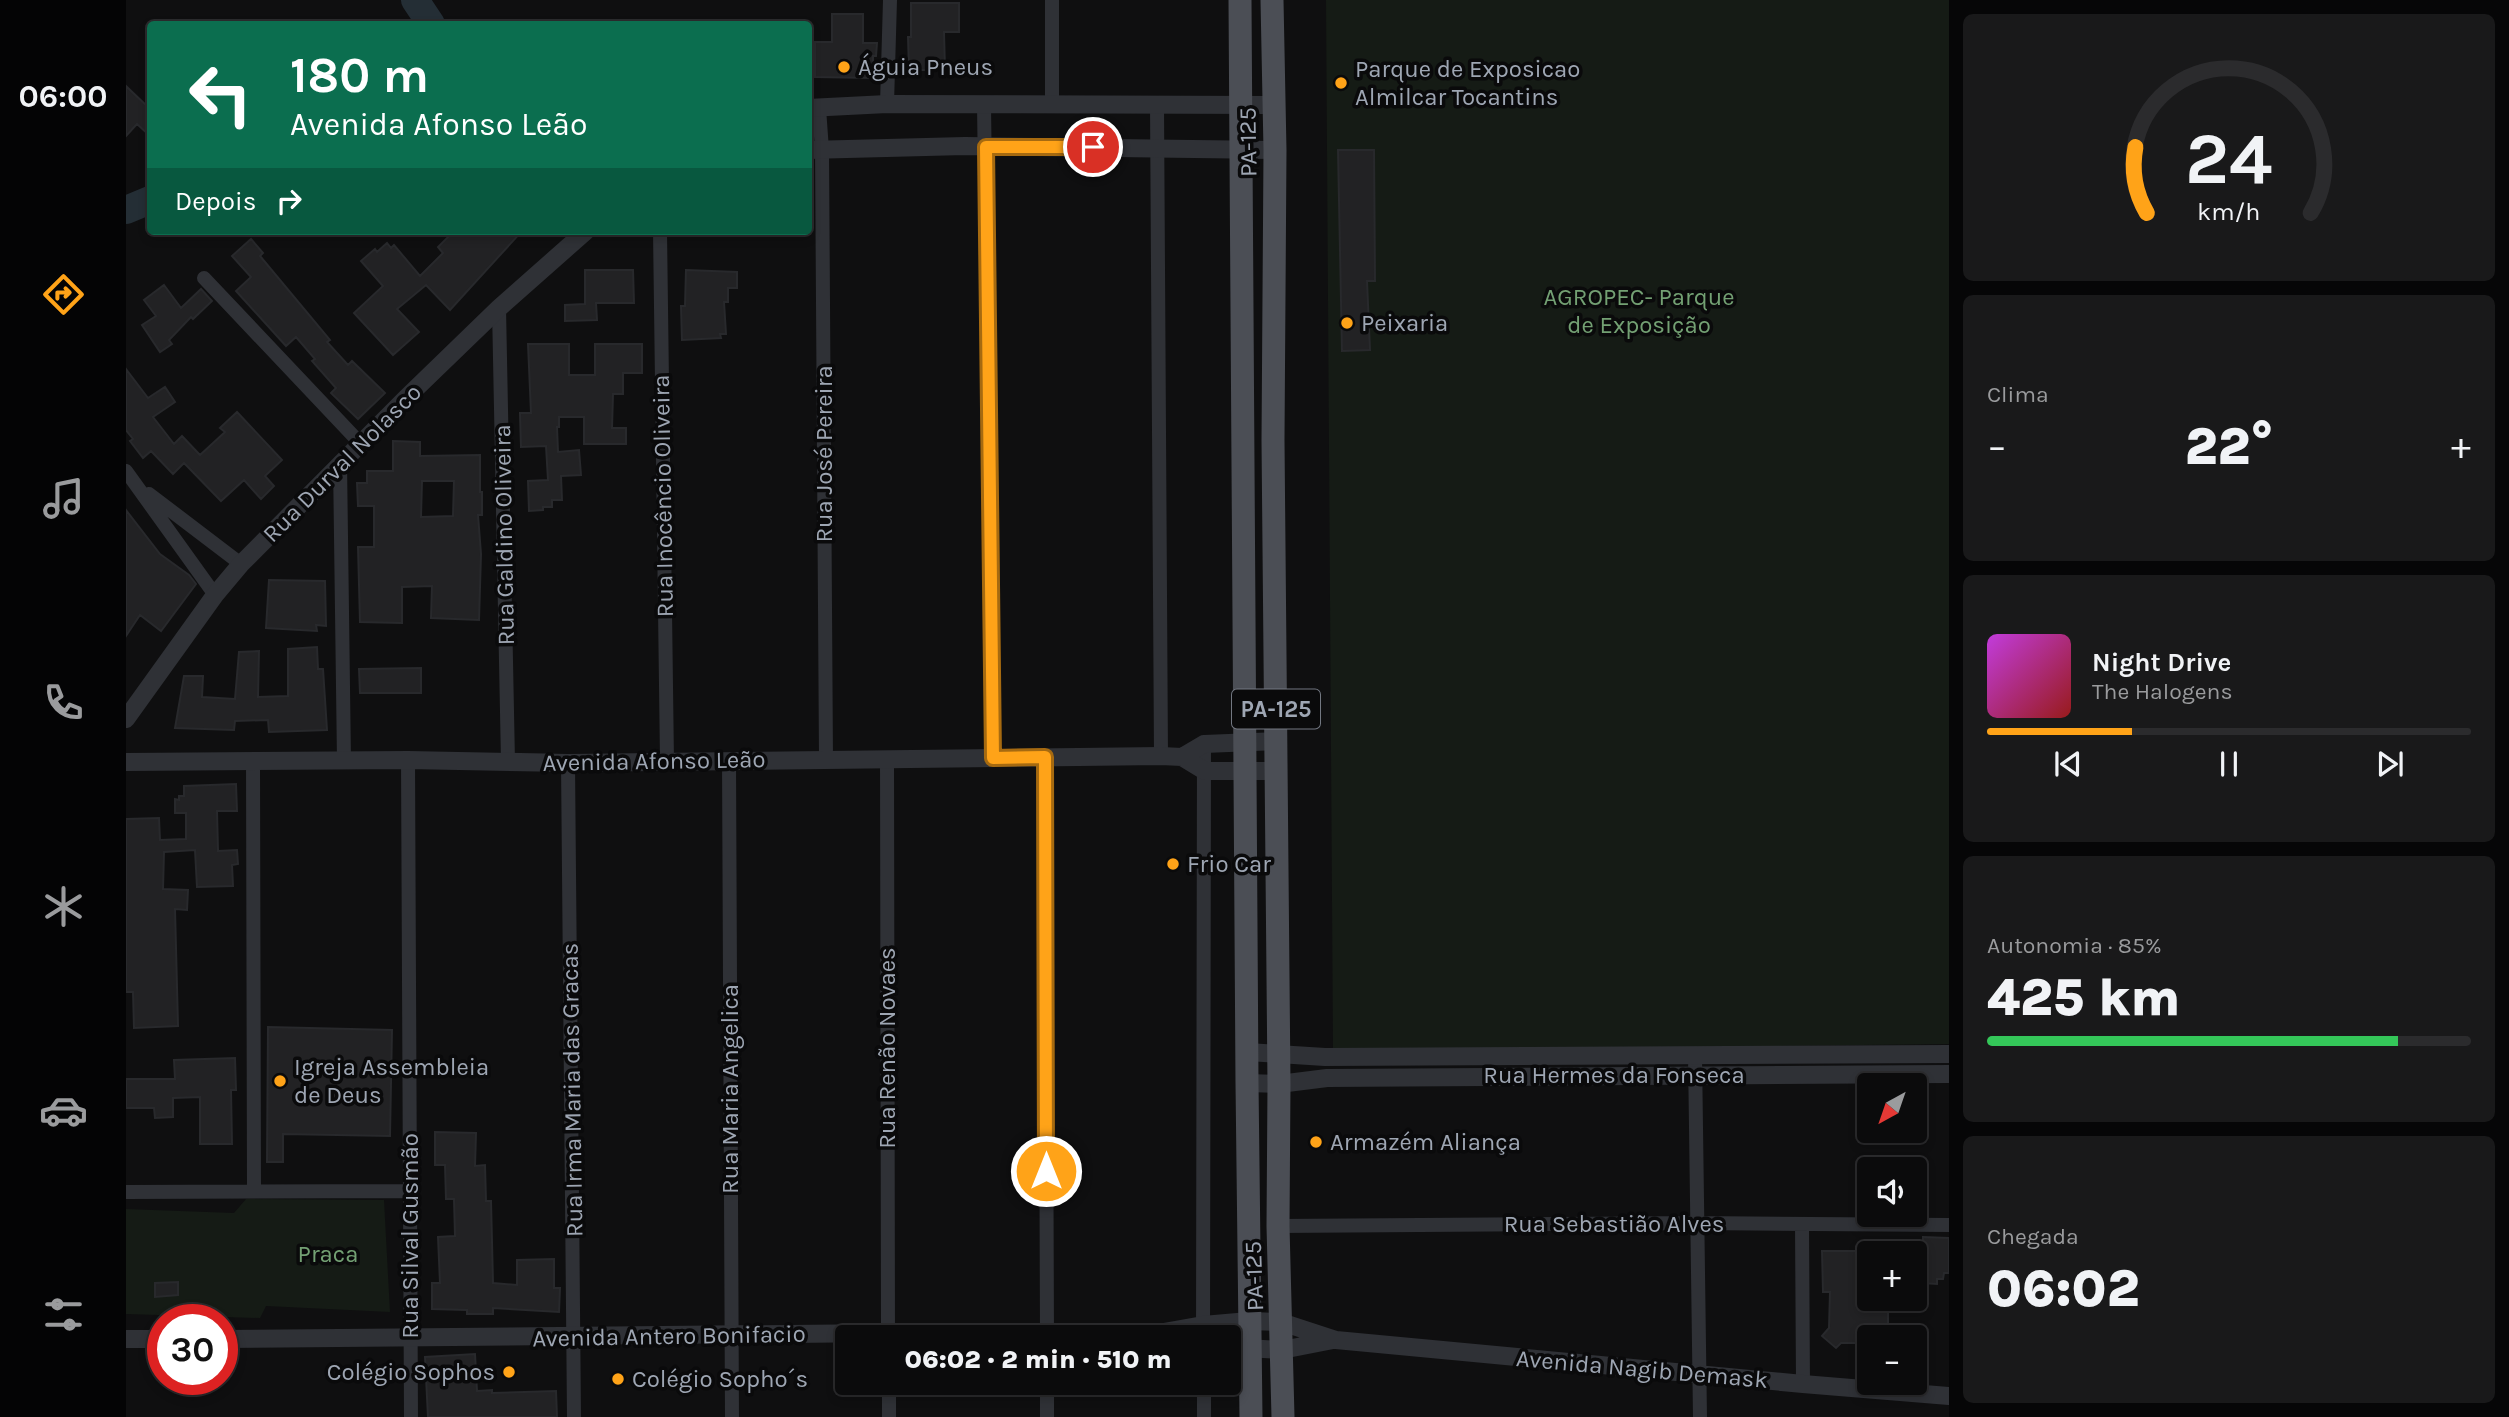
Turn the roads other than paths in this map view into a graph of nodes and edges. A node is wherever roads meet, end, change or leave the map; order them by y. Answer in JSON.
{"nodes":[{"id":1,"x":890,"y":0,"type":"edge"},
{"id":2,"x":1052,"y":0,"type":"edge"},
{"id":3,"x":1240,"y":0,"type":"edge"},
{"id":4,"x":1272,"y":0,"type":"edge"},
{"id":5,"x":887,"y":104,"type":"junction"},
{"id":6,"x":984,"y":105,"type":"junction"},
{"id":7,"x":1052,"y":105,"type":"junction"},
{"id":8,"x":1157,"y":105,"type":"junction"},
{"id":9,"x":1273,"y":105,"type":"junction"},
{"id":10,"x":1241,"y":106,"type":"junction"},
{"id":11,"x":814,"y":108,"type":"edge"},
{"id":12,"x":986,"y":147,"type":"junction"},
{"id":13,"x":1158,"y":147,"type":"junction"},
{"id":14,"x":1241,"y":149,"type":"junction"},
{"id":15,"x":815,"y":150,"type":"edge"},
{"id":16,"x":1275,"y":150,"type":"junction"},
{"id":17,"x":581,"y":235,"type":"edge"},
{"id":18,"x":660,"y":235,"type":"edge"},
{"id":19,"x":204,"y":278,"type":"dead end"},
{"id":20,"x":499,"y":308,"type":"junction"},
{"id":21,"x":1273,"y":440,"type":"junction"},
{"id":22,"x":1242,"y":441,"type":"junction"},
{"id":23,"x":360,"y":443,"type":"junction"},
{"id":24,"x":340,"y":463,"type":"junction"},
{"id":25,"x":126,"y":471,"type":"edge"},
{"id":26,"x":137,"y":485,"type":"junction"},
{"id":27,"x":241,"y":564,"type":"junction"},
{"id":28,"x":215,"y":596,"type":"junction"},
{"id":29,"x":1245,"y":610,"type":"junction"},
{"id":30,"x":1275,"y":611,"type":"junction"},
{"id":31,"x":126,"y":719,"type":"edge"},
{"id":32,"x":1277,"y":741,"type":"junction"},
{"id":33,"x":1245,"y":742,"type":"junction"},
{"id":34,"x":1204,"y":744,"type":"junction"},
{"id":35,"x":1161,"y":756,"type":"junction"},
{"id":36,"x":1045,"y":757,"type":"junction"},
{"id":37,"x":1182,"y":757,"type":"junction"},
{"id":38,"x":993,"y":758,"type":"junction"},
{"id":39,"x":825,"y":759,"type":"junction"},
{"id":40,"x":887,"y":759,"type":"junction"},
{"id":41,"x":729,"y":760,"type":"junction"},
{"id":42,"x":253,"y":761,"type":"junction"},
{"id":43,"x":344,"y":761,"type":"junction"},
{"id":44,"x":408,"y":761,"type":"junction"},
{"id":45,"x":667,"y":761,"type":"junction"},
{"id":46,"x":126,"y":762,"type":"edge"},
{"id":47,"x":508,"y":762,"type":"junction"},
{"id":48,"x":568,"y":763,"type":"junction"},
{"id":49,"x":1205,"y":771,"type":"junction"},
{"id":50,"x":1245,"y":771,"type":"junction"},
{"id":51,"x":1277,"y":771,"type":"junction"},
{"id":52,"x":1247,"y":1052,"type":"junction"},
{"id":53,"x":1279,"y":1054,"type":"junction"},
{"id":54,"x":1949,"y":1054,"type":"edge"},
{"id":55,"x":1695,"y":1055,"type":"junction"},
{"id":56,"x":1695,"y":1074,"type":"junction"},
{"id":57,"x":1949,"y":1074,"type":"edge"},
{"id":58,"x":1247,"y":1083,"type":"junction"},
{"id":59,"x":1279,"y":1084,"type":"junction"},
{"id":60,"x":254,"y":1191,"type":"junction"},
{"id":61,"x":410,"y":1191,"type":"junction"},
{"id":62,"x":126,"y":1192,"type":"edge"},
{"id":63,"x":1697,"y":1223,"type":"junction"},
{"id":64,"x":1949,"y":1225,"type":"edge"},
{"id":65,"x":1278,"y":1226,"type":"junction"},
{"id":66,"x":1802,"y":1226,"type":"junction"},
{"id":67,"x":1249,"y":1321,"type":"junction"},
{"id":68,"x":1281,"y":1322,"type":"junction"},
{"id":69,"x":888,"y":1325,"type":"edge"},
{"id":70,"x":1047,"y":1325,"type":"edge"},
{"id":71,"x":1203,"y":1325,"type":"edge"},
{"id":72,"x":1231,"y":1325,"type":"edge"},
{"id":73,"x":835,"y":1335,"type":"edge"},
{"id":74,"x":732,"y":1336,"type":"junction"},
{"id":75,"x":574,"y":1337,"type":"junction"},
{"id":76,"x":126,"y":1339,"type":"edge"},
{"id":77,"x":147,"y":1339,"type":"edge"},
{"id":78,"x":238,"y":1339,"type":"edge"},
{"id":79,"x":410,"y":1339,"type":"junction"},
{"id":80,"x":1336,"y":1340,"type":"junction"},
{"id":81,"x":1241,"y":1343,"type":"edge"},
{"id":82,"x":1241,"y":1348,"type":"edge"},
{"id":83,"x":1282,"y":1350,"type":"junction"},
{"id":84,"x":1241,"y":1360,"type":"edge"},
{"id":85,"x":1699,"y":1374,"type":"junction"},
{"id":86,"x":1803,"y":1384,"type":"junction"},
{"id":87,"x":888,"y":1395,"type":"edge"},
{"id":88,"x":1047,"y":1395,"type":"edge"},
{"id":89,"x":1204,"y":1395,"type":"edge"},
{"id":90,"x":1949,"y":1396,"type":"edge"},
{"id":91,"x":411,"y":1417,"type":"edge"},
{"id":92,"x":574,"y":1417,"type":"edge"},
{"id":93,"x":732,"y":1417,"type":"edge"},
{"id":94,"x":889,"y":1417,"type":"edge"},
{"id":95,"x":1047,"y":1417,"type":"edge"},
{"id":96,"x":1204,"y":1417,"type":"edge"},
{"id":97,"x":1251,"y":1417,"type":"edge"},
{"id":98,"x":1283,"y":1417,"type":"edge"},
{"id":99,"x":1700,"y":1417,"type":"edge"}],
"edges":[{"from":1,"to":5,"type":"street"},
{"from":2,"to":7,"type":"street"},
{"from":3,"to":10,"type":"main road","number":"PA-125"},
{"from":4,"to":9,"type":"main road","name":"PA-125","number":"PA-125"},
{"from":5,"to":6,"type":"street"},
{"from":5,"to":11,"type":"street"},
{"from":6,"to":7,"type":"street"},
{"from":6,"to":12,"type":"street"},
{"from":7,"to":8,"type":"street"},
{"from":8,"to":10,"type":"street"},
{"from":8,"to":13,"type":"street"},
{"from":9,"to":10,"type":"street"},
{"from":9,"to":16,"type":"main road","name":"PA-125","number":"PA-125"},
{"from":10,"to":14,"type":"main road","number":"PA-125"},
{"from":11,"to":15,"type":"street","name":"Rua José Pereira"},
{"from":12,"to":13,"type":"street"},
{"from":12,"to":15,"type":"street"},
{"from":12,"to":38,"type":"street"},
{"from":13,"to":14,"type":"street"},
{"from":13,"to":35,"type":"street"},
{"from":14,"to":16,"type":"street"},
{"from":14,"to":22,"type":"main road","number":"PA-125"},
{"from":15,"to":39,"type":"street","name":"Rua José Pereira"},
{"from":16,"to":21,"type":"main road","name":"PA-125","number":"PA-125"},
{"from":17,"to":20,"type":"street","name":"Rua Durval Nolasco"},
{"from":18,"to":45,"type":"street","name":"Rua Inocêncio Oliveira"},
{"from":19,"to":23,"type":"street"},
{"from":20,"to":23,"type":"street","name":"Rua Durval Nolasco"},
{"from":20,"to":47,"type":"street","name":"Rua Galdino Oliveira"},
{"from":21,"to":22,"type":"main road"},
{"from":21,"to":30,"type":"main road","name":"PA-125","number":"PA-125"},
{"from":22,"to":29,"type":"main road","number":"PA-125"},
{"from":23,"to":24,"type":"street","name":"Rua Durval Nolasco"},
{"from":24,"to":27,"type":"street","name":"Rua Durval Nolasco"},
{"from":24,"to":43,"type":"street"},
{"from":25,"to":26,"type":"street"},
{"from":26,"to":27,"type":"street"},
{"from":26,"to":28,"type":"street"},
{"from":27,"to":28,"type":"street","name":"Rua Durval Nolasco"},
{"from":28,"to":31,"type":"street","name":"Rua Durval Nolasco"},
{"from":29,"to":30,"type":"main road"},
{"from":29,"to":33,"type":"main road","number":"PA-125"},
{"from":30,"to":32,"type":"main road","name":"PA-125","number":"PA-125"},
{"from":32,"to":33,"type":"street"},
{"from":32,"to":51,"type":"main road","name":"PA-125","number":"PA-125"},
{"from":33,"to":34,"type":"street"},
{"from":33,"to":50,"type":"main road","number":"PA-125"},
{"from":34,"to":37,"type":"street"},
{"from":34,"to":49,"type":"street"},
{"from":35,"to":36,"type":"street","name":"Avenida Afonso Leão"},
{"from":35,"to":37,"type":"street","name":"Avenida Afonso Leão"},
{"from":36,"to":38,"type":"street","name":"Avenida Afonso Leão"},
{"from":36,"to":70,"type":"street"},
{"from":37,"to":49,"type":"street","name":"Avenida Afonso Leão"},
{"from":38,"to":40,"type":"street","name":"Avenida Afonso Leão"},
{"from":39,"to":40,"type":"street","name":"Avenida Afonso Leão"},
{"from":39,"to":41,"type":"street","name":"Avenida Afonso Leão"},
{"from":40,"to":69,"type":"street","name":"Rua Renão Novaes"},
{"from":41,"to":45,"type":"street","name":"Avenida Afonso Leão"},
{"from":41,"to":74,"type":"street","name":"Rua Maria Angelica"},
{"from":42,"to":43,"type":"street","name":"Avenida Afonso Leão"},
{"from":42,"to":46,"type":"street","name":"Avenida Afonso Leão"},
{"from":42,"to":60,"type":"street"},
{"from":43,"to":44,"type":"street","name":"Avenida Afonso Leão"},
{"from":44,"to":47,"type":"street","name":"Avenida Afonso Leão"},
{"from":44,"to":61,"type":"street","name":"Rua Silval Gusmão"},
{"from":45,"to":48,"type":"street","name":"Avenida Afonso Leão"},
{"from":47,"to":48,"type":"street","name":"Avenida Afonso Leão"},
{"from":48,"to":75,"type":"street","name":"Rua Irma Maria das Gracas"},
{"from":49,"to":50,"type":"street"},
{"from":49,"to":71,"type":"street"},
{"from":50,"to":51,"type":"street"},
{"from":50,"to":52,"type":"main road","number":"PA-125"},
{"from":51,"to":53,"type":"main road","name":"PA-125","number":"PA-125"},
{"from":52,"to":53,"type":"street"},
{"from":52,"to":58,"type":"main road","number":"PA-125"},
{"from":53,"to":55,"type":"street"},
{"from":53,"to":59,"type":"main road","name":"PA-125","number":"PA-125"},
{"from":54,"to":55,"type":"street"},
{"from":55,"to":56,"type":"street"},
{"from":56,"to":57,"type":"street","name":"Rua Hermes da Fonseca"},
{"from":56,"to":59,"type":"street","name":"Rua Hermes da Fonseca"},
{"from":56,"to":63,"type":"street"},
{"from":58,"to":59,"type":"street","name":"Rua Hermes da Fonseca"},
{"from":58,"to":67,"type":"main road","number":"PA-125"},
{"from":59,"to":65,"type":"main road","name":"PA-125","number":"PA-125"},
{"from":60,"to":61,"type":"street"},
{"from":60,"to":62,"type":"street"},
{"from":61,"to":79,"type":"street","name":"Rua Silval Gusmão"},
{"from":63,"to":65,"type":"street","name":"Rua Sebastião Alves"},
{"from":63,"to":66,"type":"street","name":"Rua Sebastião Alves"},
{"from":63,"to":85,"type":"street"},
{"from":64,"to":66,"type":"street","name":"Rua Sebastião Alves"},
{"from":65,"to":68,"type":"main road","name":"PA-125","number":"PA-125"},
{"from":66,"to":86,"type":"street"},
{"from":67,"to":68,"type":"street","name":"Avenida Antero Bonifacio"},
{"from":67,"to":72,"type":"street","name":"Avenida Antero Bonifacio"},
{"from":67,"to":81,"type":"main road","number":"PA-125"},
{"from":68,"to":80,"type":"street","name":"Avenida Nagib Demask"},
{"from":68,"to":83,"type":"main road","name":"PA-125","number":"PA-125"},
{"from":73,"to":74,"type":"street","name":"Avenida Antero Bonifacio"},
{"from":74,"to":75,"type":"street","name":"Avenida Antero Bonifacio"},
{"from":74,"to":93,"type":"street","name":"Rua Maria Angelica"},
{"from":75,"to":79,"type":"street","name":"Avenida Antero Bonifacio"},
{"from":75,"to":92,"type":"street","name":"Rua Irma Maria das Gracas"},
{"from":76,"to":77,"type":"street"},
{"from":78,"to":79,"type":"street","name":"Avenida Antero Bonifacio"},
{"from":79,"to":91,"type":"street","name":"Rua Silval Gusmão"},
{"from":80,"to":83,"type":"street","name":"Avenida Nagib Demask"},
{"from":80,"to":85,"type":"street","name":"Avenida Nagib Demask"},
{"from":82,"to":83,"type":"street","name":"Avenida Nagib Demask"},
{"from":83,"to":98,"type":"main road","name":"PA-125","number":"PA-125"},
{"from":84,"to":97,"type":"main road","number":"PA-125"},
{"from":85,"to":86,"type":"street","name":"Avenida Nagib Demask"},
{"from":85,"to":99,"type":"street"},
{"from":86,"to":90,"type":"street","name":"Avenida Nagib Demask"},
{"from":87,"to":94,"type":"street"},
{"from":88,"to":95,"type":"street"},
{"from":89,"to":96,"type":"street"}]}
